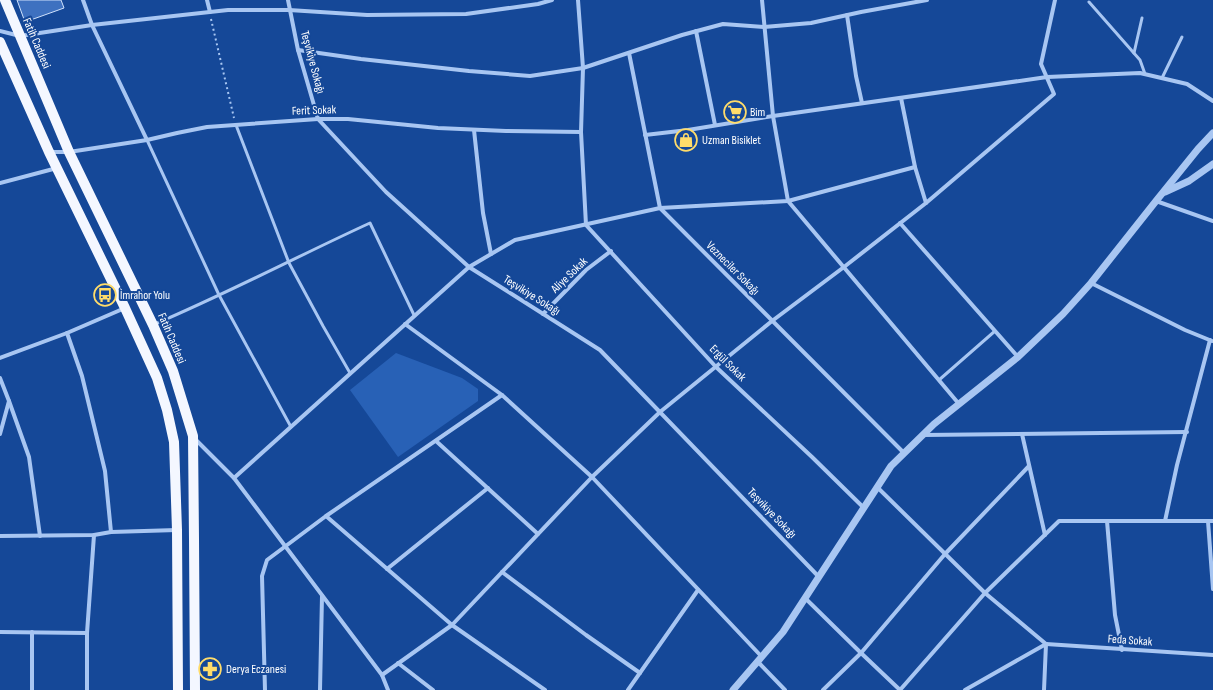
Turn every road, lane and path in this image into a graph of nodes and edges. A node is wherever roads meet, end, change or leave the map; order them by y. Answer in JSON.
{"nodes":[{"id":1,"x":5,"y":0,"type":"edge"},
{"id":2,"x":83,"y":0,"type":"edge"},
{"id":3,"x":207,"y":0,"type":"edge"},
{"id":4,"x":288,"y":0,"type":"edge"},
{"id":5,"x":552,"y":0,"type":"edge"},
{"id":6,"x":578,"y":0,"type":"edge"},
{"id":7,"x":762,"y":0,"type":"edge"},
{"id":8,"x":927,"y":0,"type":"edge"},
{"id":9,"x":1055,"y":0,"type":"edge"},
{"id":10,"x":1089,"y":2,"type":"dead end"},
{"id":11,"x":289,"y":10,"type":"junction"},
{"id":12,"x":210,"y":12,"type":"junction"},
{"id":13,"x":847,"y":15,"type":"junction"},
{"id":14,"x":1142,"y":18,"type":"dead end"},
{"id":15,"x":92,"y":25,"type":"junction"},
{"id":16,"x":764,"y":27,"type":"junction"},
{"id":17,"x":0,"y":31,"type":"edge"},
{"id":18,"x":696,"y":31,"type":"junction"},
{"id":19,"x":20,"y":36,"type":"junction"},
{"id":20,"x":1182,"y":37,"type":"dead end"},
{"id":21,"x":0,"y":42,"type":"edge"},
{"id":22,"x":298,"y":50,"type":"junction"},
{"id":23,"x":629,"y":53,"type":"junction"},
{"id":24,"x":1134,"y":53,"type":"junction"},
{"id":25,"x":583,"y":68,"type":"junction"},
{"id":26,"x":1145,"y":74,"type":"junction"},
{"id":27,"x":1047,"y":77,"type":"junction"},
{"id":28,"x":1162,"y":78,"type":"junction"},
{"id":29,"x":900,"y":98,"type":"junction"},
{"id":30,"x":1213,"y":101,"type":"edge"},
{"id":31,"x":862,"y":103,"type":"junction"},
{"id":32,"x":773,"y":116,"type":"junction"},
{"id":33,"x":318,"y":119,"type":"junction"},
{"id":34,"x":236,"y":125,"type":"junction"},
{"id":35,"x":715,"y":125,"type":"junction"},
{"id":36,"x":474,"y":130,"type":"junction"},
{"id":37,"x":581,"y":132,"type":"junction"},
{"id":38,"x":1213,"y":133,"type":"edge"},
{"id":39,"x":645,"y":135,"type":"junction"},
{"id":40,"x":147,"y":140,"type":"junction"},
{"id":41,"x":49,"y":152,"type":"junction"},
{"id":42,"x":70,"y":152,"type":"junction"},
{"id":43,"x":1213,"y":164,"type":"edge"},
{"id":44,"x":915,"y":167,"type":"junction"},
{"id":45,"x":58,"y":168,"type":"junction"},
{"id":46,"x":1210,"y":171,"type":"edge"},
{"id":47,"x":0,"y":183,"type":"edge"},
{"id":48,"x":1163,"y":193,"type":"junction"},
{"id":49,"x":788,"y":201,"type":"junction"},
{"id":50,"x":1156,"y":201,"type":"junction"},
{"id":51,"x":926,"y":203,"type":"junction"},
{"id":52,"x":660,"y":208,"type":"junction"},
{"id":53,"x":1213,"y":221,"type":"edge"},
{"id":54,"x":900,"y":223,"type":"junction"},
{"id":55,"x":586,"y":224,"type":"junction"},
{"id":56,"x":107,"y":227,"type":"junction"},
{"id":57,"x":90,"y":236,"type":"junction"},
{"id":58,"x":611,"y":251,"type":"junction"},
{"id":59,"x":491,"y":254,"type":"junction"},
{"id":60,"x":289,"y":263,"type":"junction"},
{"id":61,"x":469,"y":267,"type":"junction"},
{"id":62,"x":844,"y":268,"type":"junction"},
{"id":63,"x":1092,"y":283,"type":"junction"},
{"id":64,"x":219,"y":295,"type":"junction"},
{"id":65,"x":125,"y":308,"type":"junction"},
{"id":66,"x":543,"y":314,"type":"junction"},
{"id":67,"x":414,"y":315,"type":"junction"},
{"id":68,"x":772,"y":321,"type":"junction"},
{"id":69,"x":153,"y":324,"type":"junction"},
{"id":70,"x":406,"y":324,"type":"junction"},
{"id":71,"x":995,"y":331,"type":"junction"},
{"id":72,"x":67,"y":333,"type":"junction"},
{"id":73,"x":1212,"y":341,"type":"edge"},
{"id":74,"x":1018,"y":357,"type":"junction"},
{"id":75,"x":0,"y":358,"type":"edge"},
{"id":76,"x":716,"y":367,"type":"junction"},
{"id":77,"x":350,"y":373,"type":"junction"},
{"id":78,"x":0,"y":378,"type":"edge"},
{"id":79,"x":939,"y":380,"type":"junction"},
{"id":80,"x":502,"y":395,"type":"junction"},
{"id":81,"x":9,"y":400,"type":"junction"},
{"id":82,"x":959,"y":404,"type":"junction"},
{"id":83,"x":660,"y":412,"type":"junction"},
{"id":84,"x":291,"y":426,"type":"junction"},
{"id":85,"x":1187,"y":432,"type":"junction"},
{"id":86,"x":0,"y":434,"type":"edge"},
{"id":87,"x":1022,"y":434,"type":"junction"},
{"id":88,"x":923,"y":435,"type":"junction"},
{"id":89,"x":193,"y":436,"type":"junction"},
{"id":90,"x":436,"y":441,"type":"junction"},
{"id":91,"x":904,"y":454,"type":"junction"},
{"id":92,"x":1029,"y":466,"type":"junction"},
{"id":93,"x":592,"y":477,"type":"junction"},
{"id":94,"x":234,"y":478,"type":"junction"},
{"id":95,"x":877,"y":487,"type":"junction"},
{"id":96,"x":488,"y":488,"type":"junction"},
{"id":97,"x":864,"y":508,"type":"junction"},
{"id":98,"x":326,"y":516,"type":"junction"},
{"id":99,"x":1107,"y":521,"type":"junction"},
{"id":100,"x":1165,"y":521,"type":"junction"},
{"id":101,"x":1211,"y":521,"type":"edge"},
{"id":102,"x":177,"y":530,"type":"junction"},
{"id":103,"x":111,"y":532,"type":"junction"},
{"id":104,"x":538,"y":534,"type":"junction"},
{"id":105,"x":94,"y":535,"type":"junction"},
{"id":106,"x":1045,"y":535,"type":"junction"},
{"id":107,"x":0,"y":536,"type":"edge"},
{"id":108,"x":40,"y":536,"type":"junction"},
{"id":109,"x":285,"y":547,"type":"junction"},
{"id":110,"x":945,"y":554,"type":"junction"},
{"id":111,"x":387,"y":569,"type":"junction"},
{"id":112,"x":502,"y":572,"type":"junction"},
{"id":113,"x":819,"y":577,"type":"junction"},
{"id":114,"x":1213,"y":589,"type":"edge"},
{"id":115,"x":698,"y":590,"type":"junction"},
{"id":116,"x":986,"y":593,"type":"junction"},
{"id":117,"x":322,"y":596,"type":"junction"},
{"id":118,"x":805,"y":598,"type":"junction"},
{"id":119,"x":452,"y":625,"type":"junction"},
{"id":120,"x":0,"y":632,"type":"edge"},
{"id":121,"x":32,"y":632,"type":"junction"},
{"id":122,"x":87,"y":633,"type":"junction"},
{"id":123,"x":1046,"y":644,"type":"junction"},
{"id":124,"x":1122,"y":650,"type":"junction"},
{"id":125,"x":861,"y":653,"type":"junction"},
{"id":126,"x":1213,"y":655,"type":"edge"},
{"id":127,"x":760,"y":659,"type":"junction"},
{"id":128,"x":398,"y":663,"type":"junction"},
{"id":129,"x":640,"y":673,"type":"junction"},
{"id":130,"x":382,"y":675,"type":"junction"},
{"id":131,"x":967,"y":689,"type":"edge"},
{"id":132,"x":32,"y":690,"type":"edge"},
{"id":133,"x":87,"y":690,"type":"edge"},
{"id":134,"x":178,"y":690,"type":"edge"},
{"id":135,"x":195,"y":690,"type":"edge"},
{"id":136,"x":265,"y":690,"type":"edge"},
{"id":137,"x":320,"y":690,"type":"edge"},
{"id":138,"x":388,"y":690,"type":"edge"},
{"id":139,"x":433,"y":690,"type":"edge"},
{"id":140,"x":545,"y":690,"type":"edge"},
{"id":141,"x":628,"y":690,"type":"edge"},
{"id":142,"x":733,"y":690,"type":"edge"},
{"id":143,"x":785,"y":690,"type":"edge"},
{"id":144,"x":823,"y":690,"type":"edge"},
{"id":145,"x":900,"y":690,"type":"edge"},
{"id":146,"x":1044,"y":690,"type":"edge"}],
"edges":[{"from":1,"to":19,"type":"main road","name":"Fatih Caddesi"},
{"from":2,"to":15,"type":"street"},
{"from":3,"to":12,"type":"street"},
{"from":4,"to":11,"type":"street","name":"Teşvikiye Sokağı"},
{"from":5,"to":11,"type":"street"},
{"from":6,"to":25,"type":"street"},
{"from":7,"to":16,"type":"street"},
{"from":8,"to":13,"type":"street"},
{"from":9,"to":27,"type":"street"},
{"from":10,"to":24,"type":"lane"},
{"from":11,"to":12,"type":"street"},
{"from":11,"to":22,"type":"street","name":"Teşvikiye Sokağı"},
{"from":12,"to":15,"type":"street"},
{"from":12,"to":34,"type":"path"},
{"from":13,"to":16,"type":"street"},
{"from":13,"to":31,"type":"street"},
{"from":14,"to":24,"type":"lane"},
{"from":15,"to":19,"type":"street"},
{"from":15,"to":40,"type":"street"},
{"from":16,"to":18,"type":"street"},
{"from":16,"to":32,"type":"street"},
{"from":17,"to":19,"type":"street"},
{"from":18,"to":23,"type":"street"},
{"from":18,"to":35,"type":"street"},
{"from":19,"to":42,"type":"main road","name":"Fatih Caddesi"},
{"from":20,"to":28,"type":"lane"},
{"from":21,"to":41,"type":"main road"},
{"from":22,"to":25,"type":"street"},
{"from":22,"to":33,"type":"street","name":"Teşvikiye Sokağı"},
{"from":23,"to":25,"type":"street"},
{"from":23,"to":39,"type":"street"},
{"from":24,"to":26,"type":"lane"},
{"from":25,"to":37,"type":"street"},
{"from":26,"to":27,"type":"street"},
{"from":26,"to":28,"type":"street"},
{"from":27,"to":29,"type":"street"},
{"from":27,"to":51,"type":"street"},
{"from":28,"to":30,"type":"street"},
{"from":29,"to":31,"type":"street"},
{"from":29,"to":44,"type":"street"},
{"from":31,"to":32,"type":"street"},
{"from":32,"to":35,"type":"street"},
{"from":32,"to":49,"type":"street"},
{"from":33,"to":34,"type":"street","name":"Ferit Sokak"},
{"from":33,"to":36,"type":"street","name":"Ferit Sokak"},
{"from":33,"to":61,"type":"street","name":"Teşvikiye Sokağı"},
{"from":34,"to":40,"type":"street","name":"Ferit Sokak"},
{"from":34,"to":60,"type":"lane"},
{"from":35,"to":39,"type":"street"},
{"from":36,"to":37,"type":"street","name":"Ferit Sokak"},
{"from":36,"to":59,"type":"street"},
{"from":37,"to":55,"type":"street"},
{"from":38,"to":48,"type":"street"},
{"from":39,"to":52,"type":"street"},
{"from":40,"to":42,"type":"street","name":"Ferit Sokak"},
{"from":40,"to":64,"type":"lane"},
{"from":41,"to":42,"type":"street","name":"Ferit Sokak"},
{"from":41,"to":45,"type":"main road"},
{"from":42,"to":56,"type":"main road","name":"Fatih Caddesi"},
{"from":43,"to":46,"type":"street"},
{"from":44,"to":49,"type":"street"},
{"from":44,"to":51,"type":"street"},
{"from":45,"to":47,"type":"street"},
{"from":45,"to":57,"type":"main road"},
{"from":46,"to":48,"type":"street"},
{"from":48,"to":50,"type":"street"},
{"from":49,"to":52,"type":"street"},
{"from":49,"to":62,"type":"street"},
{"from":50,"to":53,"type":"street"},
{"from":50,"to":63,"type":"street"},
{"from":51,"to":54,"type":"street"},
{"from":52,"to":55,"type":"street"},
{"from":52,"to":68,"type":"street","name":"Vezneciler Sokağı"},
{"from":54,"to":62,"type":"street"},
{"from":54,"to":71,"type":"street"},
{"from":55,"to":58,"type":"street","name":"Ergül Sokak"},
{"from":55,"to":59,"type":"street"},
{"from":56,"to":57,"type":"main road"},
{"from":56,"to":69,"type":"main road","name":"Fatih Caddesi"},
{"from":57,"to":65,"type":"main road"},
{"from":58,"to":66,"type":"street","name":"Aliye Sokak"},
{"from":58,"to":76,"type":"street","name":"Ergül Sokak"},
{"from":59,"to":61,"type":"street"},
{"from":60,"to":64,"type":"lane"},
{"from":60,"to":67,"type":"lane"},
{"from":60,"to":77,"type":"lane"},
{"from":61,"to":66,"type":"street","name":"Teşvikiye Sokağı"},
{"from":61,"to":67,"type":"street"},
{"from":62,"to":68,"type":"street"},
{"from":62,"to":79,"type":"street"},
{"from":63,"to":73,"type":"street"},
{"from":63,"to":74,"type":"street"},
{"from":64,"to":69,"type":"lane"},
{"from":64,"to":84,"type":"lane"},
{"from":65,"to":72,"type":"street"},
{"from":65,"to":102,"type":"main road"},
{"from":66,"to":83,"type":"street","name":"Teşvikiye Sokağı"},
{"from":67,"to":70,"type":"street"},
{"from":68,"to":76,"type":"street"},
{"from":68,"to":91,"type":"street","name":"Vezneciler Sokağı"},
{"from":69,"to":89,"type":"main road","name":"Fatih Caddesi"},
{"from":70,"to":77,"type":"street"},
{"from":70,"to":80,"type":"street"},
{"from":71,"to":74,"type":"street"},
{"from":71,"to":79,"type":"lane"},
{"from":72,"to":75,"type":"street"},
{"from":72,"to":103,"type":"street"},
{"from":73,"to":85,"type":"street"},
{"from":74,"to":82,"type":"street"},
{"from":76,"to":83,"type":"street"},
{"from":76,"to":97,"type":"street","name":"Ergül Sokak"},
{"from":77,"to":84,"type":"street"},
{"from":78,"to":81,"type":"street"},
{"from":79,"to":82,"type":"street"},
{"from":80,"to":90,"type":"street"},
{"from":80,"to":93,"type":"street"},
{"from":81,"to":86,"type":"street"},
{"from":81,"to":108,"type":"street"},
{"from":82,"to":88,"type":"street"},
{"from":83,"to":93,"type":"street"},
{"from":83,"to":113,"type":"street","name":"Teşvikiye Sokağı"},
{"from":84,"to":94,"type":"street"},
{"from":85,"to":87,"type":"street"},
{"from":85,"to":100,"type":"street"},
{"from":87,"to":88,"type":"street"},
{"from":87,"to":92,"type":"street"},
{"from":88,"to":91,"type":"street"},
{"from":89,"to":94,"type":"street"},
{"from":89,"to":135,"type":"main road","name":"Fatih Caddesi"},
{"from":90,"to":96,"type":"street"},
{"from":90,"to":98,"type":"street"},
{"from":91,"to":95,"type":"street"},
{"from":92,"to":106,"type":"street"},
{"from":92,"to":110,"type":"street"},
{"from":93,"to":104,"type":"street"},
{"from":93,"to":115,"type":"street"},
{"from":94,"to":109,"type":"street"},
{"from":95,"to":97,"type":"street"},
{"from":95,"to":110,"type":"street"},
{"from":96,"to":104,"type":"street"},
{"from":96,"to":111,"type":"street"},
{"from":97,"to":113,"type":"street"},
{"from":98,"to":109,"type":"street"},
{"from":98,"to":111,"type":"street"},
{"from":99,"to":100,"type":"street"},
{"from":99,"to":106,"type":"street"},
{"from":99,"to":124,"type":"street"},
{"from":100,"to":101,"type":"street"},
{"from":101,"to":114,"type":"street"},
{"from":102,"to":103,"type":"street"},
{"from":102,"to":134,"type":"main road"},
{"from":103,"to":105,"type":"street"},
{"from":104,"to":112,"type":"street"},
{"from":105,"to":108,"type":"street"},
{"from":105,"to":122,"type":"street"},
{"from":106,"to":116,"type":"street"},
{"from":107,"to":108,"type":"street"},
{"from":109,"to":117,"type":"street"},
{"from":109,"to":136,"type":"street"},
{"from":110,"to":116,"type":"street"},
{"from":110,"to":125,"type":"street"},
{"from":111,"to":119,"type":"street"},
{"from":112,"to":119,"type":"street"},
{"from":112,"to":129,"type":"street"},
{"from":113,"to":118,"type":"street"},
{"from":115,"to":127,"type":"street"},
{"from":115,"to":129,"type":"street"},
{"from":116,"to":123,"type":"street"},
{"from":116,"to":145,"type":"street"},
{"from":117,"to":130,"type":"street"},
{"from":117,"to":137,"type":"street"},
{"from":118,"to":125,"type":"street"},
{"from":118,"to":127,"type":"street"},
{"from":119,"to":128,"type":"street"},
{"from":119,"to":140,"type":"street"},
{"from":120,"to":121,"type":"street"},
{"from":121,"to":122,"type":"street"},
{"from":121,"to":132,"type":"street"},
{"from":122,"to":133,"type":"street"},
{"from":123,"to":124,"type":"street","name":"Feda Sokak"},
{"from":123,"to":131,"type":"street"},
{"from":123,"to":146,"type":"street"},
{"from":124,"to":126,"type":"street","name":"Feda Sokak"},
{"from":125,"to":144,"type":"street"},
{"from":125,"to":145,"type":"street"},
{"from":127,"to":142,"type":"street"},
{"from":127,"to":143,"type":"street"},
{"from":128,"to":130,"type":"street"},
{"from":128,"to":139,"type":"street"},
{"from":129,"to":141,"type":"street"},
{"from":130,"to":138,"type":"street"}]}
